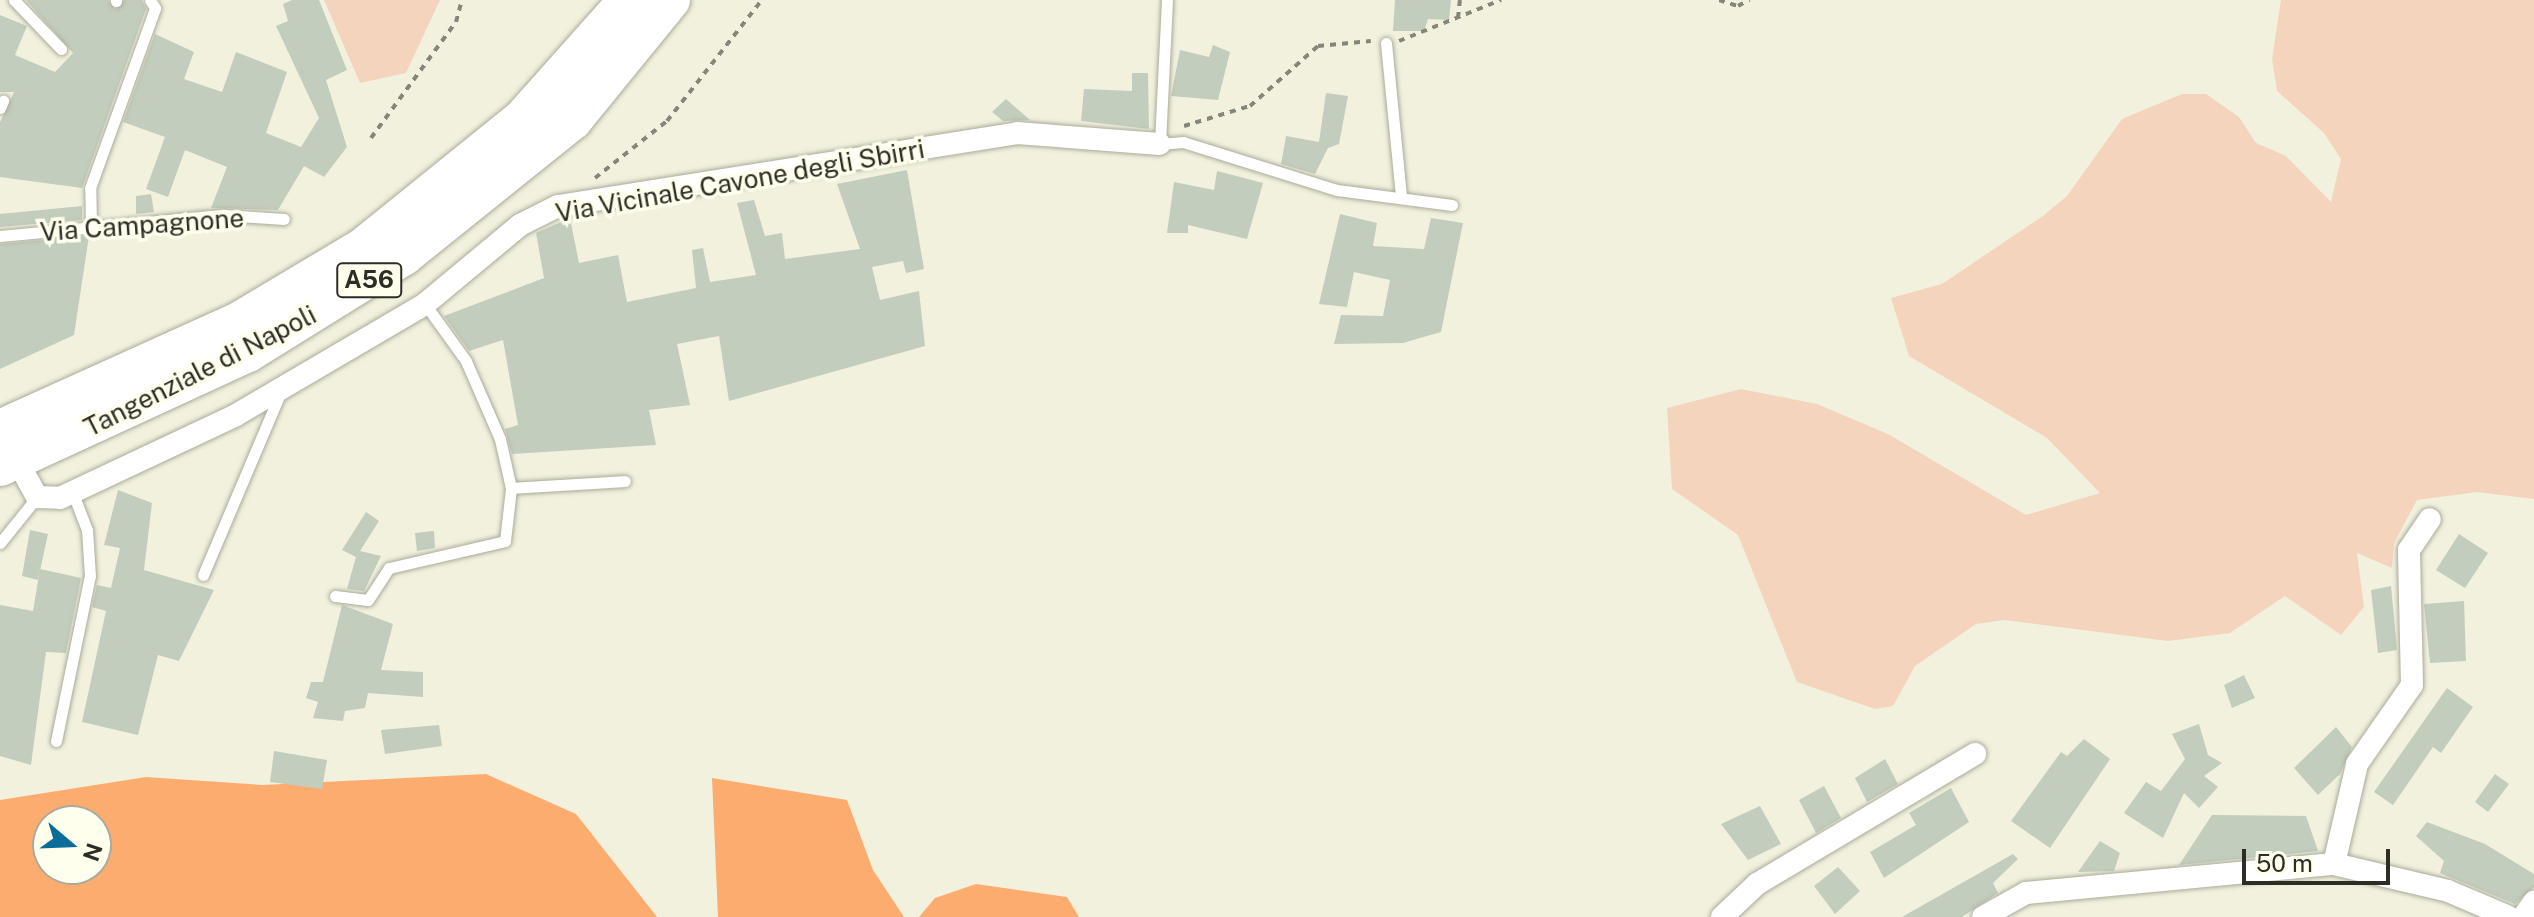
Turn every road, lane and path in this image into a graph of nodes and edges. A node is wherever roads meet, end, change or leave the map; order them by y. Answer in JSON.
{"nodes":[{"id":1,"x":14,"y":0,"type":"edge"},
{"id":2,"x":150,"y":0,"type":"edge"},
{"id":3,"x":462,"y":0,"type":"edge"},
{"id":4,"x":629,"y":0,"type":"edge"},
{"id":5,"x":670,"y":0,"type":"edge"},
{"id":6,"x":762,"y":0,"type":"edge"},
{"id":7,"x":1167,"y":0,"type":"edge"},
{"id":8,"x":1460,"y":0,"type":"edge"},
{"id":9,"x":1501,"y":0,"type":"edge"},
{"id":10,"x":1719,"y":0,"type":"edge"},
{"id":11,"x":1749,"y":0,"type":"edge"},
{"id":12,"x":1458,"y":23,"type":"junction"},
{"id":13,"x":1386,"y":43,"type":"junction"},
{"id":14,"x":61,"y":49,"type":"dead end"},
{"id":15,"x":371,"y":138,"type":"dead end"},
{"id":16,"x":1160,"y":144,"type":"junction"},
{"id":17,"x":1401,"y":196,"type":"junction"},
{"id":18,"x":1452,"y":205,"type":"dead end"},
{"id":19,"x":558,"y":206,"type":"junction"},
{"id":20,"x":284,"y":219,"type":"dead end"},
{"id":21,"x":91,"y":227,"type":"junction"},
{"id":22,"x":0,"y":236,"type":"edge"},
{"id":23,"x":425,"y":304,"type":"junction"},
{"id":24,"x":282,"y":389,"type":"junction"},
{"id":25,"x":0,"y":430,"type":"edge"},
{"id":26,"x":13,"y":472,"type":"edge"},
{"id":27,"x":625,"y":481,"type":"dead end"},
{"id":28,"x":511,"y":488,"type":"junction"},
{"id":29,"x":73,"y":493,"type":"junction"},
{"id":30,"x":37,"y":497,"type":"junction"},
{"id":31,"x":2430,"y":519,"type":"dead end"},
{"id":32,"x":0,"y":543,"type":"edge"},
{"id":33,"x":203,"y":575,"type":"dead end"},
{"id":34,"x":335,"y":596,"type":"dead end"},
{"id":35,"x":56,"y":741,"type":"dead end"},
{"id":36,"x":1975,"y":754,"type":"dead end"},
{"id":37,"x":2334,"y":864,"type":"junction"},
{"id":38,"x":2534,"y":902,"type":"edge"},
{"id":39,"x":1722,"y":917,"type":"edge"},
{"id":40,"x":1983,"y":917,"type":"edge"},
{"id":41,"x":2509,"y":917,"type":"edge"},
{"id":42,"x":2523,"y":917,"type":"edge"}],
"edges":[{"from":1,"to":14,"type":"lane"},
{"from":2,"to":21,"type":"lane"},
{"from":3,"to":15,"type":"path"},
{"from":4,"to":25,"type":"highway","name":"Tangenziale di Napoli","number":"A56"},
{"from":5,"to":26,"type":"highway","name":"Tangenziale di Napoli","number":"A56"},
{"from":6,"to":19,"type":"path"},
{"from":7,"to":16,"type":"lane"},
{"from":8,"to":12,"type":"path"},
{"from":9,"to":12,"type":"path"},
{"from":10,"to":11,"type":"path"},
{"from":12,"to":13,"type":"path"},
{"from":13,"to":16,"type":"path"},
{"from":13,"to":17,"type":"lane"},
{"from":16,"to":17,"type":"lane"},
{"from":16,"to":19,"type":"street","name":"Via Vicinale Cavone degli Sbirri"},
{"from":17,"to":18,"type":"lane"},
{"from":19,"to":23,"type":"street","name":"Via Vicinale Cavone degli Sbirri"},
{"from":20,"to":21,"type":"lane","name":"Via Campagnone"},
{"from":21,"to":22,"type":"lane","name":"Via Campagnone"},
{"from":23,"to":24,"type":"street","name":"Via Vicinale Cavone degli Sbirri"},
{"from":23,"to":28,"type":"lane"},
{"from":24,"to":29,"type":"street","name":"Via Vicinale Cavone degli Sbirri"},
{"from":24,"to":33,"type":"lane"},
{"from":26,"to":30,"type":"street"},
{"from":27,"to":28,"type":"lane"},
{"from":28,"to":34,"type":"lane"},
{"from":29,"to":30,"type":"street","name":"Via Vicinale Cavone degli Sbirri"},
{"from":29,"to":35,"type":"lane"},
{"from":30,"to":32,"type":"lane"},
{"from":31,"to":37,"type":"street"},
{"from":36,"to":39,"type":"street"},
{"from":37,"to":40,"type":"street"},
{"from":37,"to":41,"type":"street"},
{"from":38,"to":42,"type":"street"}]}
